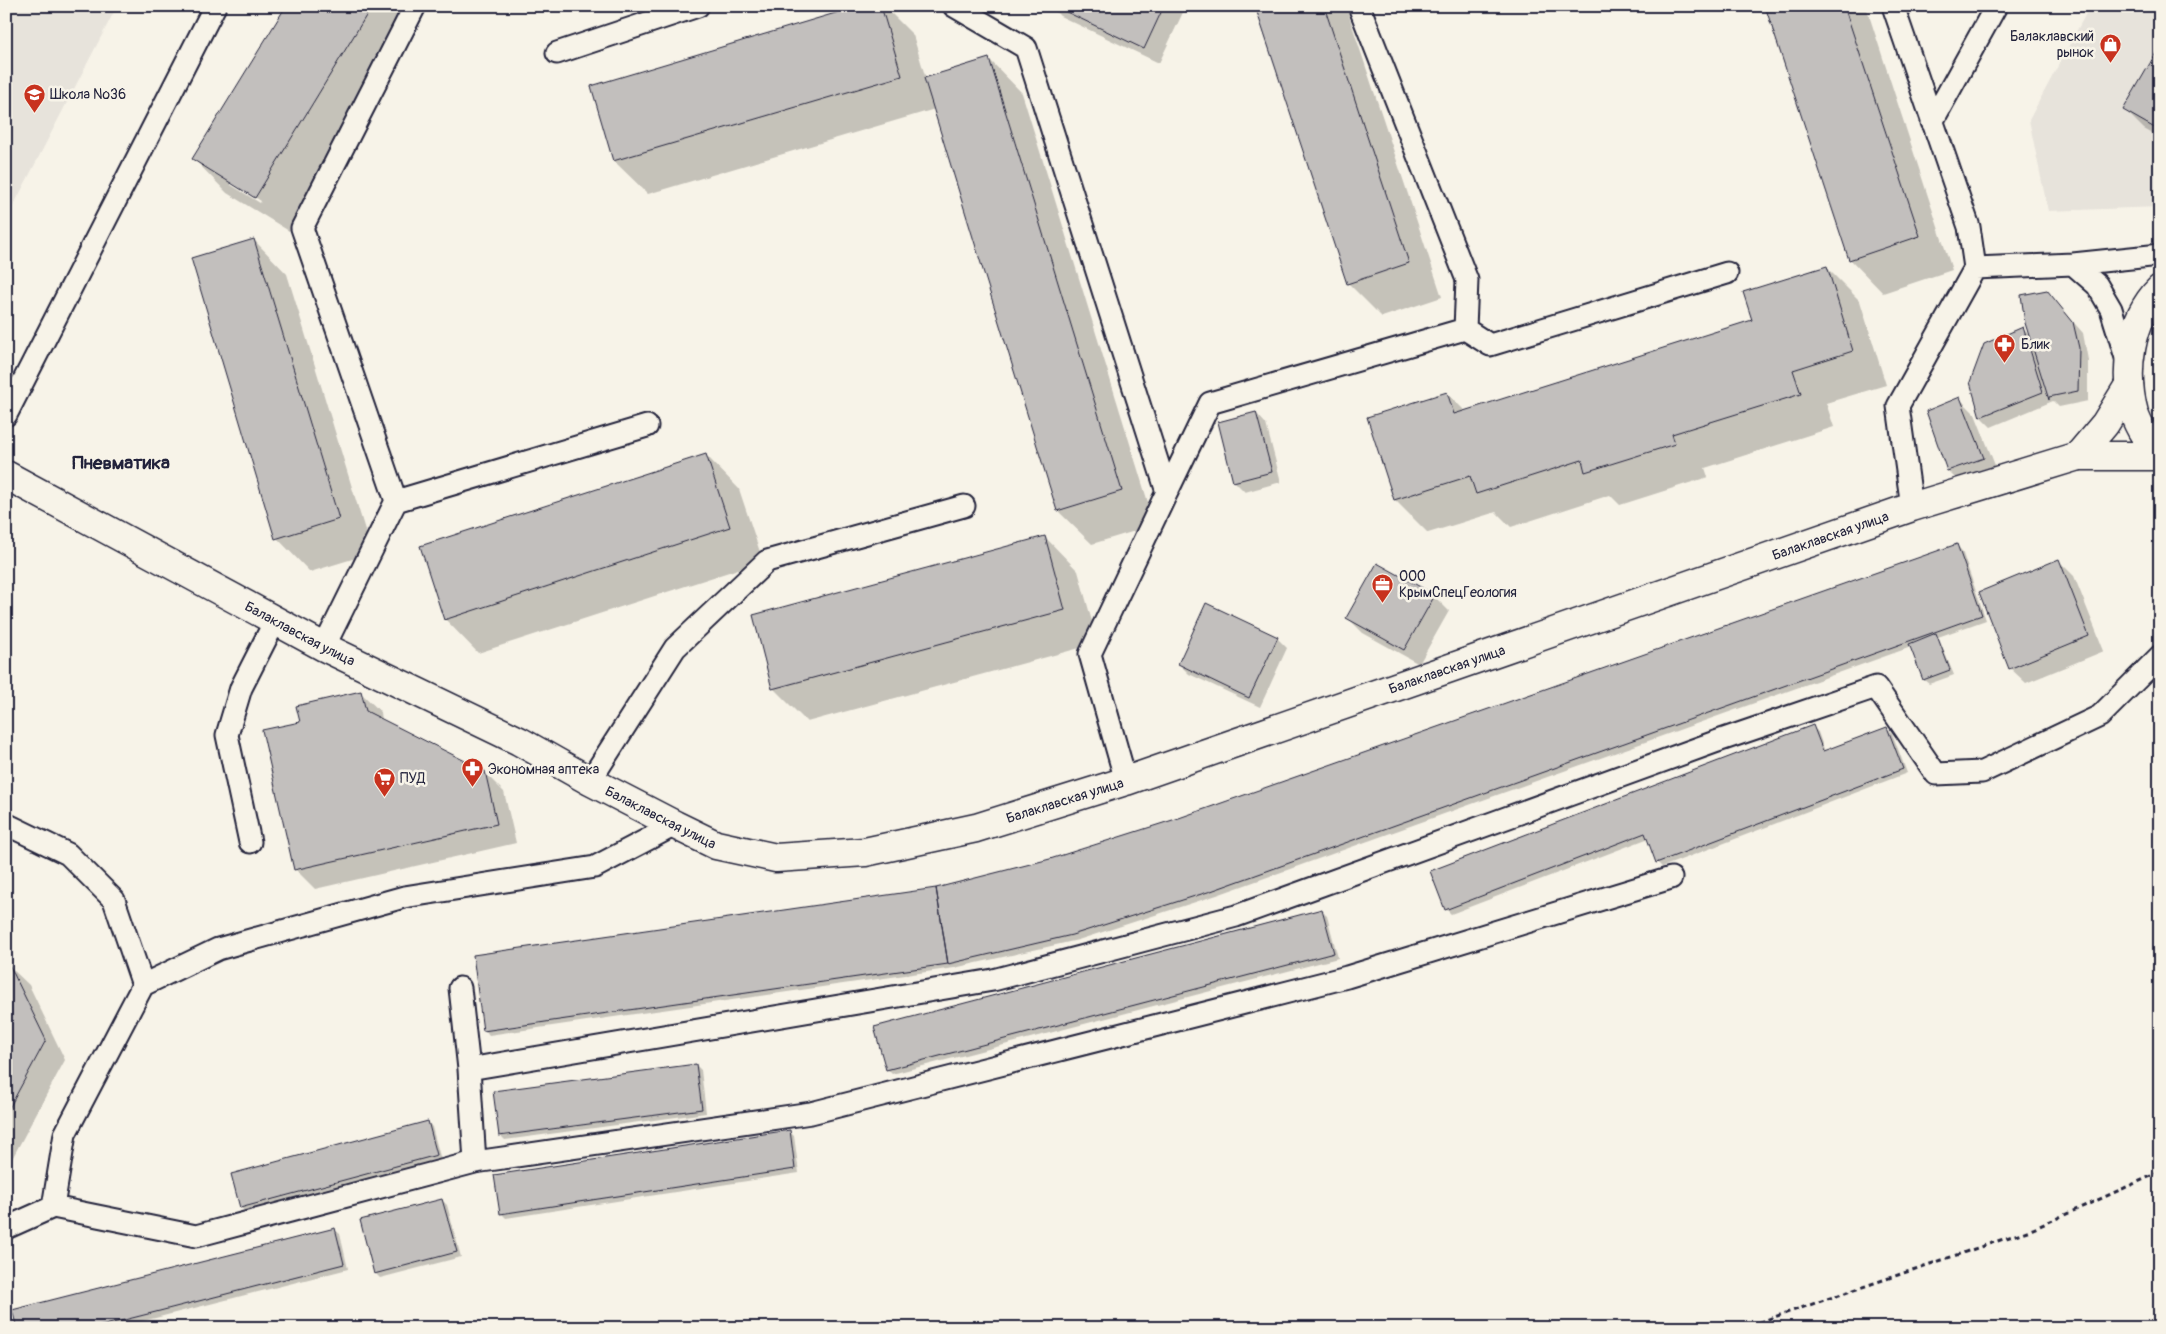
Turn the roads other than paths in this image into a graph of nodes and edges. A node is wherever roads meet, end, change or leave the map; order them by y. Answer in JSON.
{"nodes":[{"id":1,"x":215,"y":6,"type":"edge"},
{"id":2,"x":415,"y":6,"type":"edge"},
{"id":3,"x":698,"y":6,"type":"edge"},
{"id":4,"x":954,"y":6,"type":"edge"},
{"id":5,"x":1359,"y":6,"type":"edge"},
{"id":6,"x":1893,"y":6,"type":"edge"},
{"id":7,"x":1996,"y":6,"type":"edge"},
{"id":8,"x":557,"y":53,"type":"dead end"},
{"id":9,"x":1932,"y":122,"type":"junction"},
{"id":10,"x":2160,"y":255,"type":"edge"},
{"id":11,"x":2073,"y":264,"type":"junction"},
{"id":12,"x":1975,"y":268,"type":"junction"},
{"id":13,"x":1727,"y":273,"type":"dead end"},
{"id":14,"x":2160,"y":289,"type":"edge"},
{"id":15,"x":1465,"y":329,"type":"junction"},
{"id":16,"x":2129,"y":376,"type":"junction"},
{"id":17,"x":6,"y":415,"type":"edge"},
{"id":18,"x":647,"y":426,"type":"dead end"},
{"id":19,"x":2078,"y":456,"type":"junction"},
{"id":20,"x":2160,"y":456,"type":"edge"},
{"id":21,"x":6,"y":475,"type":"edge"},
{"id":22,"x":1167,"y":492,"type":"junction"},
{"id":23,"x":396,"y":502,"type":"junction"},
{"id":24,"x":964,"y":506,"type":"dead end"},
{"id":25,"x":1912,"y":507,"type":"junction"},
{"id":26,"x":275,"y":621,"type":"junction"},
{"id":27,"x":324,"y":647,"type":"junction"},
{"id":28,"x":2160,"y":656,"type":"edge"},
{"id":29,"x":590,"y":781,"type":"junction"},
{"id":30,"x":1126,"y":781,"type":"junction"},
{"id":31,"x":6,"y":824,"type":"edge"},
{"id":32,"x":675,"y":825,"type":"junction"},
{"id":33,"x":250,"y":842,"type":"dead end"},
{"id":34,"x":1671,"y":878,"type":"dead end"},
{"id":35,"x":143,"y":985,"type":"junction"},
{"id":36,"x":460,"y":988,"type":"dead end"},
{"id":37,"x":470,"y":1069,"type":"junction"},
{"id":38,"x":475,"y":1162,"type":"junction"},
{"id":39,"x":53,"y":1208,"type":"junction"},
{"id":40,"x":6,"y":1228,"type":"edge"}],
"edges":[{"from":1,"to":17,"type":"lane"},
{"from":2,"to":23,"type":"lane"},
{"from":3,"to":8,"type":"lane"},
{"from":4,"to":22,"type":"lane"},
{"from":5,"to":15,"type":"lane"},
{"from":6,"to":9,"type":"lane"},
{"from":7,"to":9,"type":"lane"},
{"from":9,"to":12,"type":"lane"},
{"from":10,"to":11,"type":"lane"},
{"from":11,"to":12,"type":"lane"},
{"from":11,"to":16,"type":"lane"},
{"from":12,"to":25,"type":"lane"},
{"from":13,"to":15,"type":"lane"},
{"from":14,"to":16,"type":"main road"},
{"from":15,"to":22,"type":"lane"},
{"from":16,"to":19,"type":"main road"},
{"from":16,"to":20,"type":"main road"},
{"from":18,"to":23,"type":"lane"},
{"from":19,"to":20,"type":"main road","name":"Балаклавская улица"},
{"from":19,"to":25,"type":"main road","name":"Балаклавская улица"},
{"from":21,"to":26,"type":"main road","name":"Балаклавская улица"},
{"from":22,"to":30,"type":"lane"},
{"from":23,"to":27,"type":"lane"},
{"from":24,"to":29,"type":"lane"},
{"from":25,"to":30,"type":"main road","name":"Балаклавская улица"},
{"from":26,"to":27,"type":"main road","name":"Балаклавская улица"},
{"from":26,"to":33,"type":"lane"},
{"from":27,"to":29,"type":"main road","name":"Балаклавская улица"},
{"from":28,"to":37,"type":"lane"},
{"from":29,"to":32,"type":"main road","name":"Балаклавская улица"},
{"from":30,"to":32,"type":"main road","name":"Балаклавская улица"},
{"from":31,"to":35,"type":"lane"},
{"from":32,"to":35,"type":"lane"},
{"from":34,"to":38,"type":"lane"},
{"from":35,"to":39,"type":"lane"},
{"from":36,"to":37,"type":"lane"},
{"from":37,"to":38,"type":"lane"},
{"from":38,"to":39,"type":"lane"},
{"from":39,"to":40,"type":"lane"}]}
